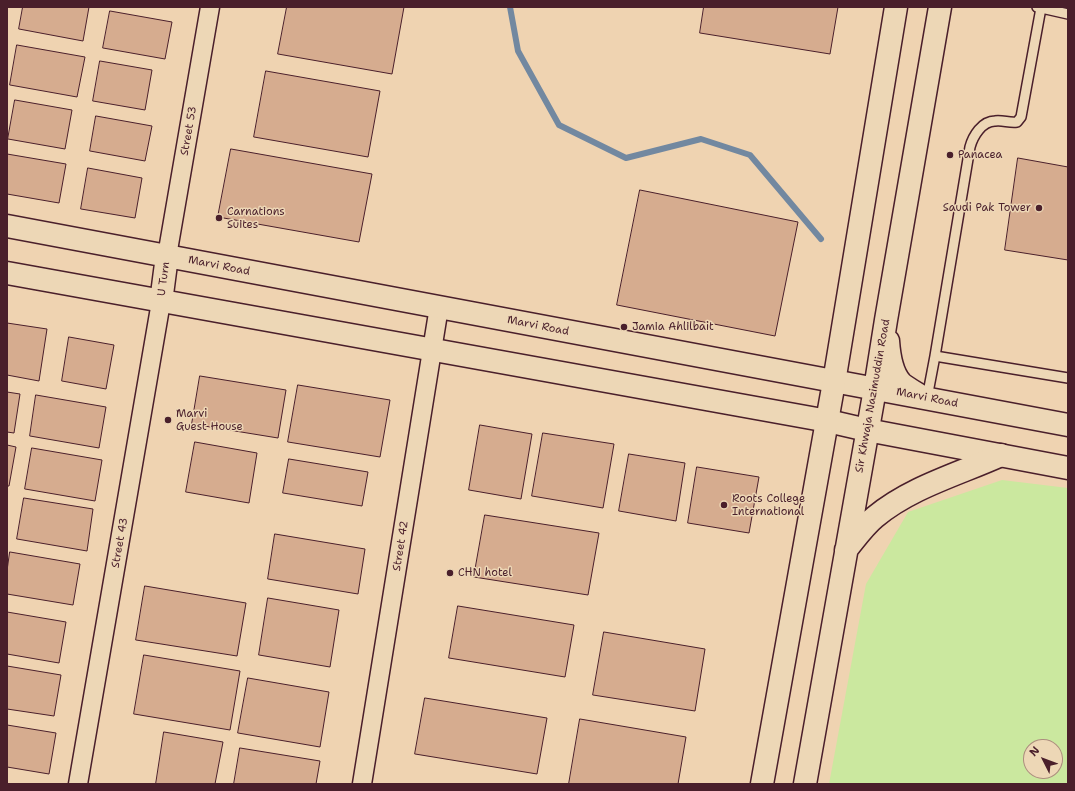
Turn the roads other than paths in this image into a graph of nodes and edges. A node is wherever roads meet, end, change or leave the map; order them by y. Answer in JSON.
{"nodes":[{"id":1,"x":210,"y":7,"type":"edge"},
{"id":2,"x":896,"y":7,"type":"edge"},
{"id":3,"x":940,"y":7,"type":"edge"},
{"id":4,"x":1039,"y":7,"type":"edge"},
{"id":5,"x":1068,"y":14,"type":"edge"},
{"id":6,"x":7,"y":226,"type":"edge"},
{"id":7,"x":168,"y":256,"type":"junction"},
{"id":8,"x":7,"y":273,"type":"edge"},
{"id":9,"x":161,"y":302,"type":"junction"},
{"id":10,"x":439,"y":307,"type":"junction"},
{"id":11,"x":886,"y":320,"type":"junction"},
{"id":12,"x":433,"y":350,"type":"junction"},
{"id":13,"x":935,"y":356,"type":"junction"},
{"id":14,"x":1068,"y":378,"type":"edge"},
{"id":15,"x":834,"y":382,"type":"junction"},
{"id":16,"x":875,"y":389,"type":"junction"},
{"id":17,"x":924,"y":398,"type":"junction"},
{"id":18,"x":828,"y":421,"type":"junction"},
{"id":19,"x":1068,"y":425,"type":"edge"},
{"id":20,"x":867,"y":430,"type":"junction"},
{"id":21,"x":1002,"y":455,"type":"junction"},
{"id":22,"x":1068,"y":468,"type":"edge"},
{"id":23,"x":846,"y":550,"type":"junction"},
{"id":24,"x":78,"y":784,"type":"edge"},
{"id":25,"x":362,"y":784,"type":"edge"},
{"id":26,"x":762,"y":784,"type":"edge"},
{"id":27,"x":805,"y":784,"type":"edge"}],
"edges":[{"from":1,"to":7,"type":"street","name":"Street 53"},
{"from":2,"to":15,"type":"street"},
{"from":3,"to":11,"type":"street","name":"Sir Khwaja Nazimuddin Road"},
{"from":4,"to":5,"type":"lane"},
{"from":4,"to":13,"type":"lane"},
{"from":6,"to":7,"type":"street","name":"Marvi Road"},
{"from":7,"to":9,"type":"street","name":"U Turn"},
{"from":7,"to":10,"type":"street","name":"Marvi Road"},
{"from":8,"to":9,"type":"street"},
{"from":9,"to":12,"type":"street"},
{"from":9,"to":24,"type":"street","name":"Street 43"},
{"from":10,"to":12,"type":"street","name":"Street 42"},
{"from":10,"to":15,"type":"street","name":"Marvi Road"},
{"from":11,"to":16,"type":"street","name":"Sir Khwaja Nazimuddin Road"},
{"from":11,"to":17,"type":"street"},
{"from":12,"to":18,"type":"street"},
{"from":12,"to":25,"type":"street","name":"Street 42"},
{"from":13,"to":14,"type":"lane"},
{"from":13,"to":17,"type":"lane"},
{"from":15,"to":16,"type":"street","name":"Marvi Road"},
{"from":15,"to":18,"type":"street"},
{"from":16,"to":17,"type":"street","name":"Marvi Road"},
{"from":16,"to":20,"type":"street","name":"Sir Khwaja Nazimuddin Road"},
{"from":17,"to":19,"type":"street","name":"Marvi Road"},
{"from":18,"to":20,"type":"street"},
{"from":18,"to":26,"type":"street"},
{"from":20,"to":21,"type":"street"},
{"from":20,"to":23,"type":"street","name":"Sir Khwaja Nazimuddin Road"},
{"from":21,"to":22,"type":"street"},
{"from":21,"to":23,"type":"street"},
{"from":23,"to":27,"type":"street","name":"Sir Khwaja Nazimuddin Road"}]}
